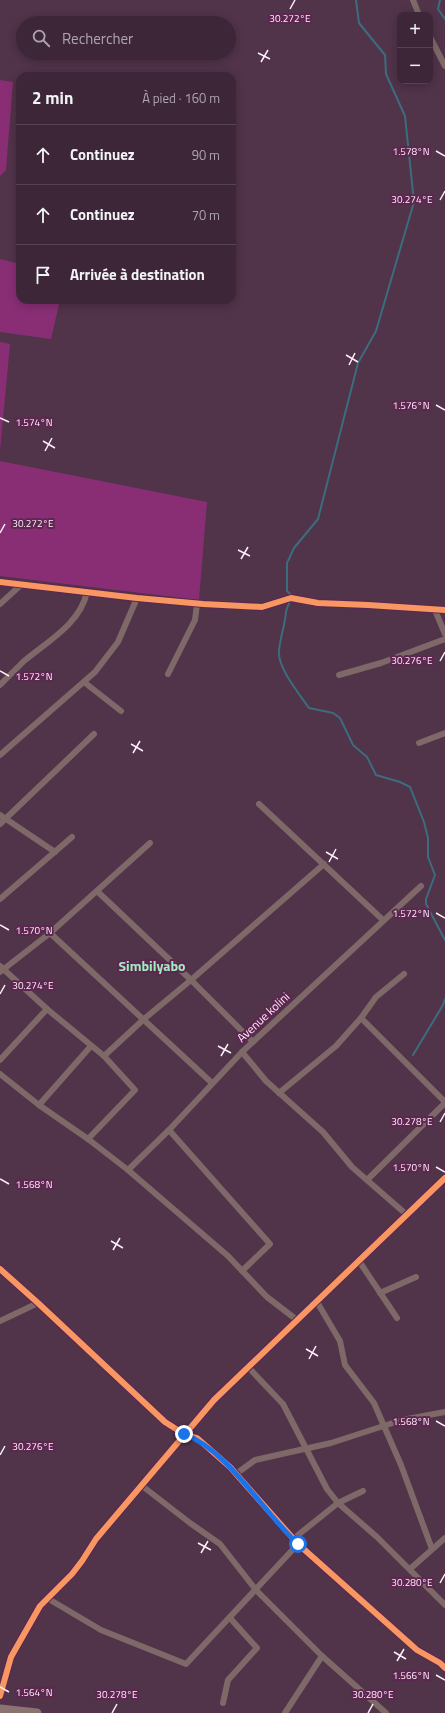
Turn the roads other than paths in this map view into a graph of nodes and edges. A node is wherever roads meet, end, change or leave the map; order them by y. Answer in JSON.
{"nodes":[{"id":1,"x":412,"y":0,"type":"edge"},
{"id":2,"x":418,"y":12,"type":"edge"},
{"id":3,"x":433,"y":43,"type":"edge"},
{"id":4,"x":445,"y":66,"type":"edge"},
{"id":5,"x":0,"y":582,"type":"edge"},
{"id":6,"x":22,"y":584,"type":"junction"},
{"id":7,"x":87,"y":592,"type":"junction"},
{"id":8,"x":137,"y":598,"type":"junction"},
{"id":9,"x":0,"y":604,"type":"edge"},
{"id":10,"x":197,"y":604,"type":"junction"},
{"id":11,"x":435,"y":610,"type":"junction"},
{"id":12,"x":445,"y":610,"type":"edge"},
{"id":13,"x":445,"y":634,"type":"edge"},
{"id":14,"x":445,"y":639,"type":"edge"},
{"id":15,"x":168,"y":674,"type":"dead end"},
{"id":16,"x":339,"y":675,"type":"dead end"},
{"id":17,"x":84,"y":682,"type":"junction"},
{"id":18,"x":0,"y":685,"type":"edge"},
{"id":19,"x":121,"y":711,"type":"dead end"},
{"id":20,"x":445,"y":733,"type":"edge"},
{"id":21,"x":94,"y":734,"type":"dead end"},
{"id":22,"x":419,"y":742,"type":"dead end"},
{"id":23,"x":0,"y":755,"type":"edge"},
{"id":24,"x":260,"y":804,"type":"dead end"},
{"id":25,"x":0,"y":815,"type":"edge"},
{"id":26,"x":3,"y":822,"type":"edge"},
{"id":27,"x":72,"y":837,"type":"dead end"},
{"id":28,"x":150,"y":843,"type":"dead end"},
{"id":29,"x":55,"y":852,"type":"junction"},
{"id":30,"x":324,"y":864,"type":"junction"},
{"id":31,"x":421,"y":886,"type":"dead end"},
{"id":32,"x":97,"y":891,"type":"junction"},
{"id":33,"x":0,"y":899,"type":"edge"},
{"id":34,"x":383,"y":920,"type":"junction"},
{"id":35,"x":50,"y":933,"type":"junction"},
{"id":36,"x":1,"y":969,"type":"edge"},
{"id":37,"x":404,"y":974,"type":"dead end"},
{"id":38,"x":191,"y":980,"type":"junction"},
{"id":39,"x":47,"y":1009,"type":"junction"},
{"id":40,"x":361,"y":1018,"type":"junction"},
{"id":41,"x":144,"y":1019,"type":"junction"},
{"id":42,"x":252,"y":1042,"type":"junction"},
{"id":43,"x":91,"y":1046,"type":"junction"},
{"id":44,"x":242,"y":1052,"type":"junction"},
{"id":45,"x":104,"y":1056,"type":"junction"},
{"id":46,"x":0,"y":1060,"type":"edge"},
{"id":47,"x":0,"y":1074,"type":"edge"},
{"id":48,"x":212,"y":1083,"type":"junction"},
{"id":49,"x":279,"y":1093,"type":"junction"},
{"id":50,"x":445,"y":1102,"type":"edge"},
{"id":51,"x":39,"y":1106,"type":"junction"},
{"id":52,"x":168,"y":1130,"type":"junction"},
{"id":53,"x":88,"y":1138,"type":"junction"},
{"id":54,"x":128,"y":1170,"type":"junction"},
{"id":55,"x":445,"y":1178,"type":"edge"},
{"id":56,"x":367,"y":1180,"type":"junction"},
{"id":57,"x":407,"y":1215,"type":"junction"},
{"id":58,"x":359,"y":1261,"type":"junction"},
{"id":59,"x":0,"y":1268,"type":"edge"},
{"id":60,"x":242,"y":1271,"type":"junction"},
{"id":61,"x":416,"y":1277,"type":"dead end"},
{"id":62,"x":380,"y":1293,"type":"junction"},
{"id":63,"x":317,"y":1302,"type":"junction"},
{"id":64,"x":38,"y":1303,"type":"junction"},
{"id":65,"x":397,"y":1318,"type":"dead end"},
{"id":66,"x":0,"y":1320,"type":"edge"},
{"id":67,"x":297,"y":1320,"type":"junction"},
{"id":68,"x":248,"y":1367,"type":"junction"},
{"id":69,"x":445,"y":1412,"type":"edge"},
{"id":70,"x":383,"y":1426,"type":"junction"},
{"id":71,"x":184,"y":1434,"type":"junction"},
{"id":72,"x":307,"y":1448,"type":"junction"},
{"id":73,"x":236,"y":1474,"type":"junction"},
{"id":74,"x":141,"y":1485,"type":"junction"},
{"id":75,"x":362,"y":1491,"type":"dead end"},
{"id":76,"x":338,"y":1502,"type":"junction"},
{"id":77,"x":445,"y":1538,"type":"edge"},
{"id":78,"x":296,"y":1542,"type":"junction"},
{"id":79,"x":432,"y":1549,"type":"junction"},
{"id":80,"x":410,"y":1569,"type":"junction"},
{"id":81,"x":256,"y":1590,"type":"junction"},
{"id":82,"x":46,"y":1598,"type":"junction"},
{"id":83,"x":445,"y":1605,"type":"edge"},
{"id":84,"x":230,"y":1618,"type":"junction"},
{"id":85,"x":322,"y":1656,"type":"junction"},
{"id":86,"x":445,"y":1658,"type":"edge"},
{"id":87,"x":443,"y":1665,"type":"edge"},
{"id":88,"x":0,"y":1696,"type":"edge"},
{"id":89,"x":223,"y":1703,"type":"dead end"},
{"id":90,"x":0,"y":1709,"type":"edge"},
{"id":91,"x":37,"y":1713,"type":"edge"},
{"id":92,"x":285,"y":1713,"type":"edge"},
{"id":93,"x":386,"y":1713,"type":"edge"}],
"edges":[{"from":1,"to":2,"type":"street"},
{"from":3,"to":4,"type":"street"},
{"from":5,"to":6,"type":"street"},
{"from":6,"to":7,"type":"street"},
{"from":6,"to":9,"type":"street"},
{"from":7,"to":8,"type":"street"},
{"from":7,"to":18,"type":"street"},
{"from":8,"to":10,"type":"street"},
{"from":8,"to":17,"type":"street"},
{"from":10,"to":11,"type":"street"},
{"from":10,"to":15,"type":"street"},
{"from":11,"to":12,"type":"street"},
{"from":11,"to":13,"type":"street"},
{"from":14,"to":16,"type":"street"},
{"from":17,"to":19,"type":"street"},
{"from":17,"to":23,"type":"street"},
{"from":20,"to":22,"type":"street"},
{"from":21,"to":26,"type":"street"},
{"from":24,"to":30,"type":"street"},
{"from":25,"to":26,"type":"street"},
{"from":26,"to":29,"type":"street"},
{"from":27,"to":29,"type":"street"},
{"from":28,"to":32,"type":"street"},
{"from":29,"to":33,"type":"street"},
{"from":30,"to":34,"type":"street"},
{"from":30,"to":38,"type":"street"},
{"from":31,"to":34,"type":"street","name":"Avenue kolini"},
{"from":32,"to":35,"type":"street"},
{"from":32,"to":38,"type":"street"},
{"from":34,"to":42,"type":"street","name":"Avenue kolini"},
{"from":35,"to":36,"type":"street"},
{"from":35,"to":41,"type":"street"},
{"from":36,"to":39,"type":"street"},
{"from":37,"to":40,"type":"street"},
{"from":38,"to":41,"type":"street"},
{"from":38,"to":42,"type":"street"},
{"from":39,"to":43,"type":"street"},
{"from":39,"to":46,"type":"street"},
{"from":40,"to":49,"type":"street"},
{"from":40,"to":50,"type":"street"},
{"from":41,"to":45,"type":"street"},
{"from":41,"to":48,"type":"street"},
{"from":42,"to":44,"type":"street","name":"Avenue kolini"},
{"from":43,"to":45,"type":"street"},
{"from":43,"to":51,"type":"street"},
{"from":44,"to":48,"type":"street","name":"Avenue kolini"},
{"from":44,"to":49,"type":"street"},
{"from":45,"to":53,"type":"street"},
{"from":47,"to":51,"type":"street"},
{"from":48,"to":52,"type":"street","name":"Avenue kolini"},
{"from":49,"to":56,"type":"street"},
{"from":50,"to":56,"type":"street"},
{"from":51,"to":53,"type":"street"},
{"from":52,"to":54,"type":"street","name":"Avenue kolini"},
{"from":52,"to":60,"type":"street"},
{"from":53,"to":54,"type":"street"},
{"from":54,"to":60,"type":"street"},
{"from":55,"to":57,"type":"street"},
{"from":56,"to":57,"type":"street"},
{"from":57,"to":58,"type":"street"},
{"from":58,"to":62,"type":"street"},
{"from":58,"to":63,"type":"street"},
{"from":59,"to":64,"type":"street"},
{"from":60,"to":67,"type":"street"},
{"from":61,"to":62,"type":"street"},
{"from":62,"to":65,"type":"street"},
{"from":63,"to":67,"type":"street"},
{"from":63,"to":70,"type":"street"},
{"from":64,"to":66,"type":"street"},
{"from":64,"to":71,"type":"street"},
{"from":67,"to":68,"type":"street"},
{"from":68,"to":71,"type":"street"},
{"from":68,"to":72,"type":"street"},
{"from":69,"to":70,"type":"street"},
{"from":70,"to":72,"type":"street"},
{"from":70,"to":79,"type":"street"},
{"from":71,"to":73,"type":"street"},
{"from":71,"to":74,"type":"street"},
{"from":72,"to":73,"type":"street"},
{"from":72,"to":76,"type":"street"},
{"from":73,"to":78,"type":"street"},
{"from":74,"to":81,"type":"street"},
{"from":74,"to":82,"type":"street"},
{"from":75,"to":76,"type":"street"},
{"from":76,"to":78,"type":"street"},
{"from":76,"to":80,"type":"street"},
{"from":77,"to":79,"type":"street"},
{"from":78,"to":81,"type":"street"},
{"from":78,"to":87,"type":"street"},
{"from":79,"to":80,"type":"street"},
{"from":80,"to":83,"type":"street"},
{"from":81,"to":84,"type":"street"},
{"from":81,"to":85,"type":"street"},
{"from":82,"to":84,"type":"street"},
{"from":82,"to":88,"type":"street"},
{"from":84,"to":89,"type":"street"},
{"from":85,"to":92,"type":"street"},
{"from":85,"to":93,"type":"street"},
{"from":86,"to":87,"type":"street"},
{"from":90,"to":91,"type":"street"}]}
